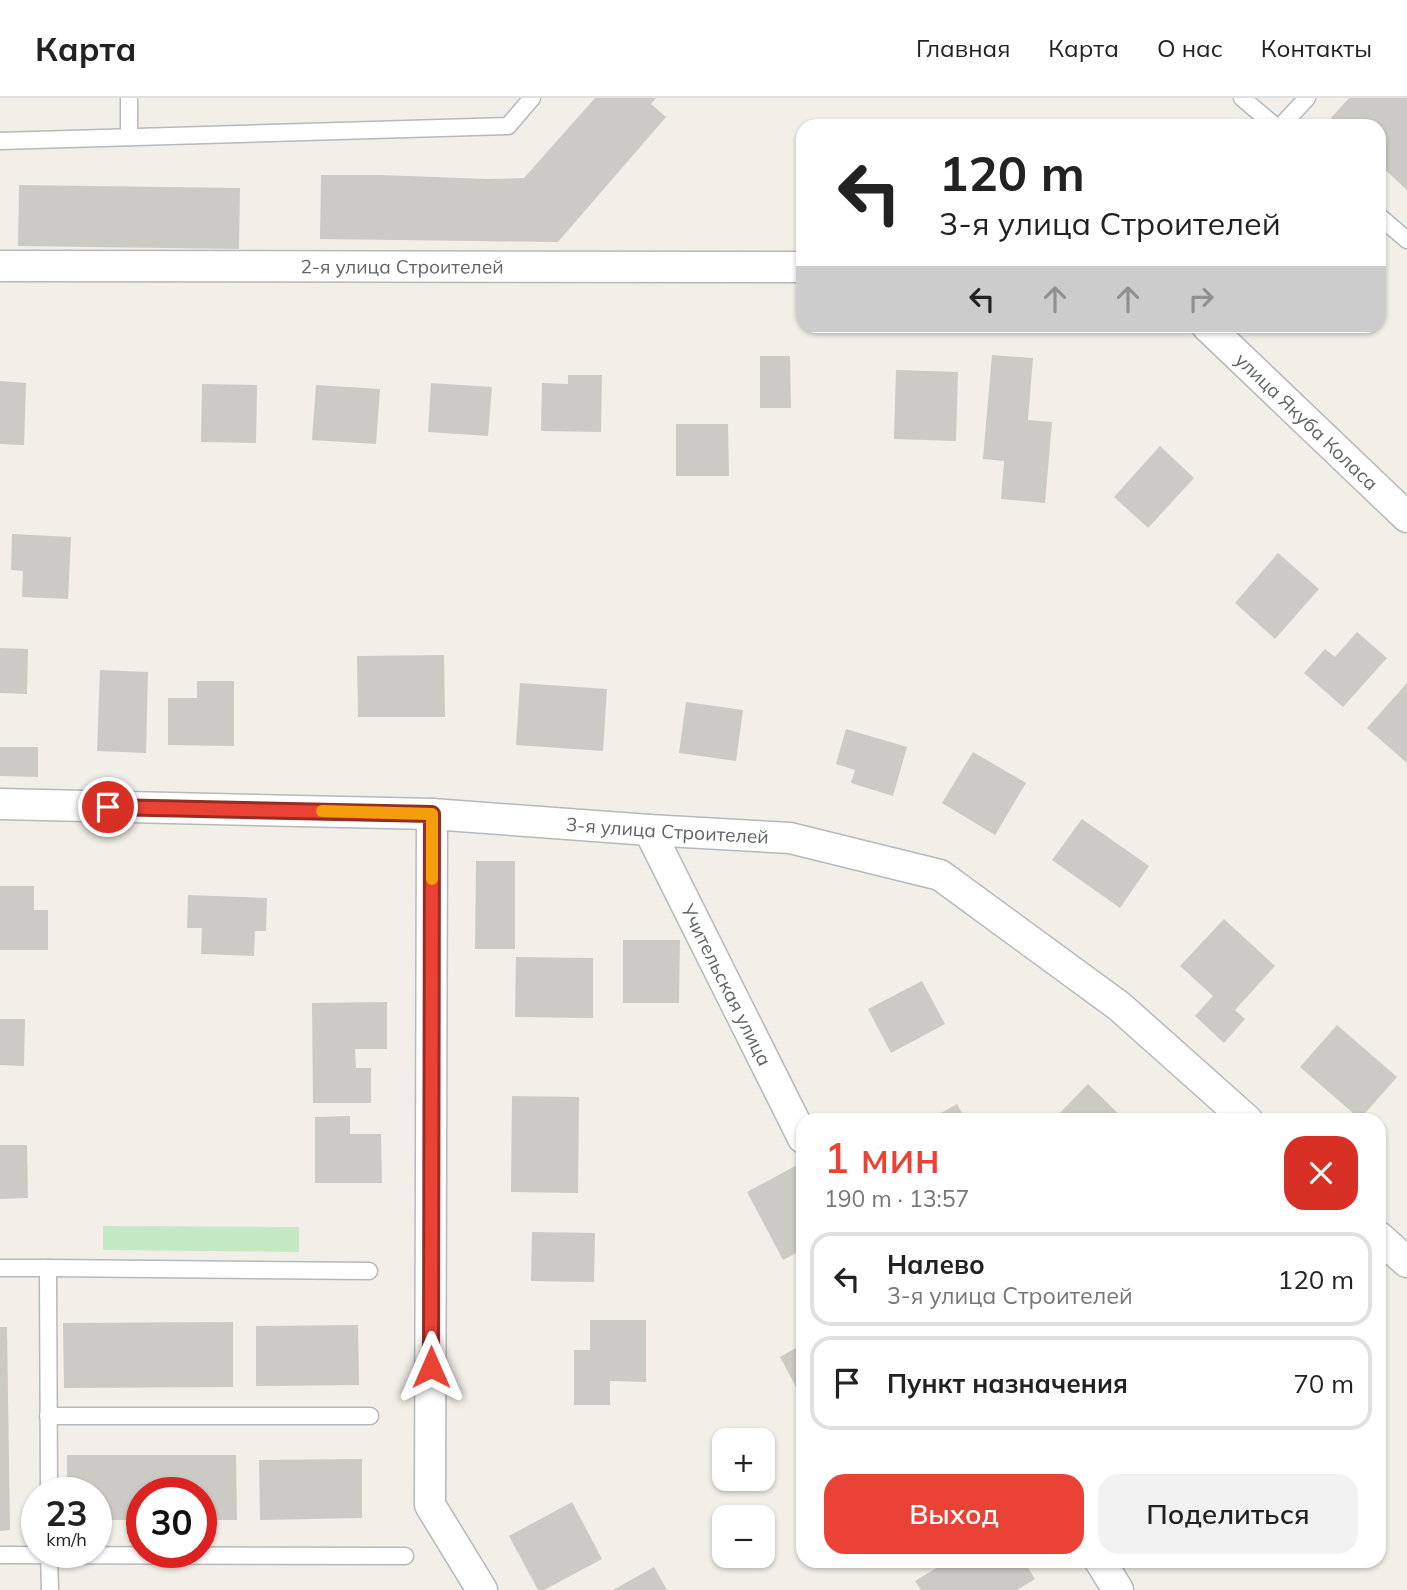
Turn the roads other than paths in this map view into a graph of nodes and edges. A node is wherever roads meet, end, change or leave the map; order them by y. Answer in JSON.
{"nodes":[{"id":1,"x":129,"y":98,"type":"edge"},
{"id":2,"x":532,"y":98,"type":"edge"},
{"id":3,"x":1242,"y":98,"type":"edge"},
{"id":4,"x":1307,"y":98,"type":"edge"},
{"id":5,"x":1267,"y":119,"type":"edge"},
{"id":6,"x":1288,"y":119,"type":"edge"},
{"id":7,"x":129,"y":137,"type":"junction"},
{"id":8,"x":0,"y":141,"type":"edge"},
{"id":9,"x":1386,"y":222,"type":"edge"},
{"id":10,"x":1407,"y":240,"type":"edge"},
{"id":11,"x":0,"y":266,"type":"edge"},
{"id":12,"x":796,"y":267,"type":"edge"},
{"id":13,"x":1214,"y":333,"type":"edge"},
{"id":14,"x":1407,"y":517,"type":"edge"},
{"id":15,"x":0,"y":804,"type":"edge"},
{"id":16,"x":432,"y":814,"type":"junction"},
{"id":17,"x":649,"y":830,"type":"junction"},
{"id":18,"x":1239,"y":1113,"type":"edge"},
{"id":19,"x":796,"y":1124,"type":"edge"},
{"id":20,"x":1386,"y":1243,"type":"edge"},
{"id":21,"x":1407,"y":1262,"type":"edge"},
{"id":22,"x":0,"y":1268,"type":"edge"},
{"id":23,"x":48,"y":1268,"type":"junction"},
{"id":24,"x":369,"y":1271,"type":"dead end"},
{"id":25,"x":48,"y":1416,"type":"junction"},
{"id":26,"x":370,"y":1416,"type":"dead end"},
{"id":27,"x":49,"y":1477,"type":"edge"},
{"id":28,"x":112,"y":1554,"type":"edge"},
{"id":29,"x":0,"y":1555,"type":"edge"},
{"id":30,"x":21,"y":1555,"type":"edge"},
{"id":31,"x":405,"y":1556,"type":"dead end"},
{"id":32,"x":49,"y":1568,"type":"edge"},
{"id":33,"x":1104,"y":1568,"type":"edge"},
{"id":34,"x":50,"y":1590,"type":"edge"},
{"id":35,"x":482,"y":1590,"type":"edge"},
{"id":36,"x":1118,"y":1590,"type":"edge"}],
"edges":[{"from":1,"to":7,"type":"lane"},
{"from":2,"to":7,"type":"lane"},
{"from":3,"to":5,"type":"lane"},
{"from":4,"to":6,"type":"lane"},
{"from":7,"to":8,"type":"lane"},
{"from":9,"to":10,"type":"lane"},
{"from":11,"to":12,"type":"street","name":"2-я улица Строителей"},
{"from":13,"to":14,"type":"street","name":"улица Якуба Коласа"},
{"from":15,"to":16,"type":"street","name":"3-я улица Строителей"},
{"from":16,"to":17,"type":"street","name":"3-я улица Строителей"},
{"from":16,"to":35,"type":"street"},
{"from":17,"to":18,"type":"street","name":"3-я улица Строителей"},
{"from":17,"to":19,"type":"street","name":"Учительская улица"},
{"from":20,"to":21,"type":"street"},
{"from":22,"to":23,"type":"lane"},
{"from":23,"to":24,"type":"lane"},
{"from":23,"to":25,"type":"lane"},
{"from":25,"to":26,"type":"lane"},
{"from":25,"to":27,"type":"lane"},
{"from":28,"to":31,"type":"lane"},
{"from":29,"to":30,"type":"lane"},
{"from":32,"to":34,"type":"lane"},
{"from":33,"to":36,"type":"street"}]}
